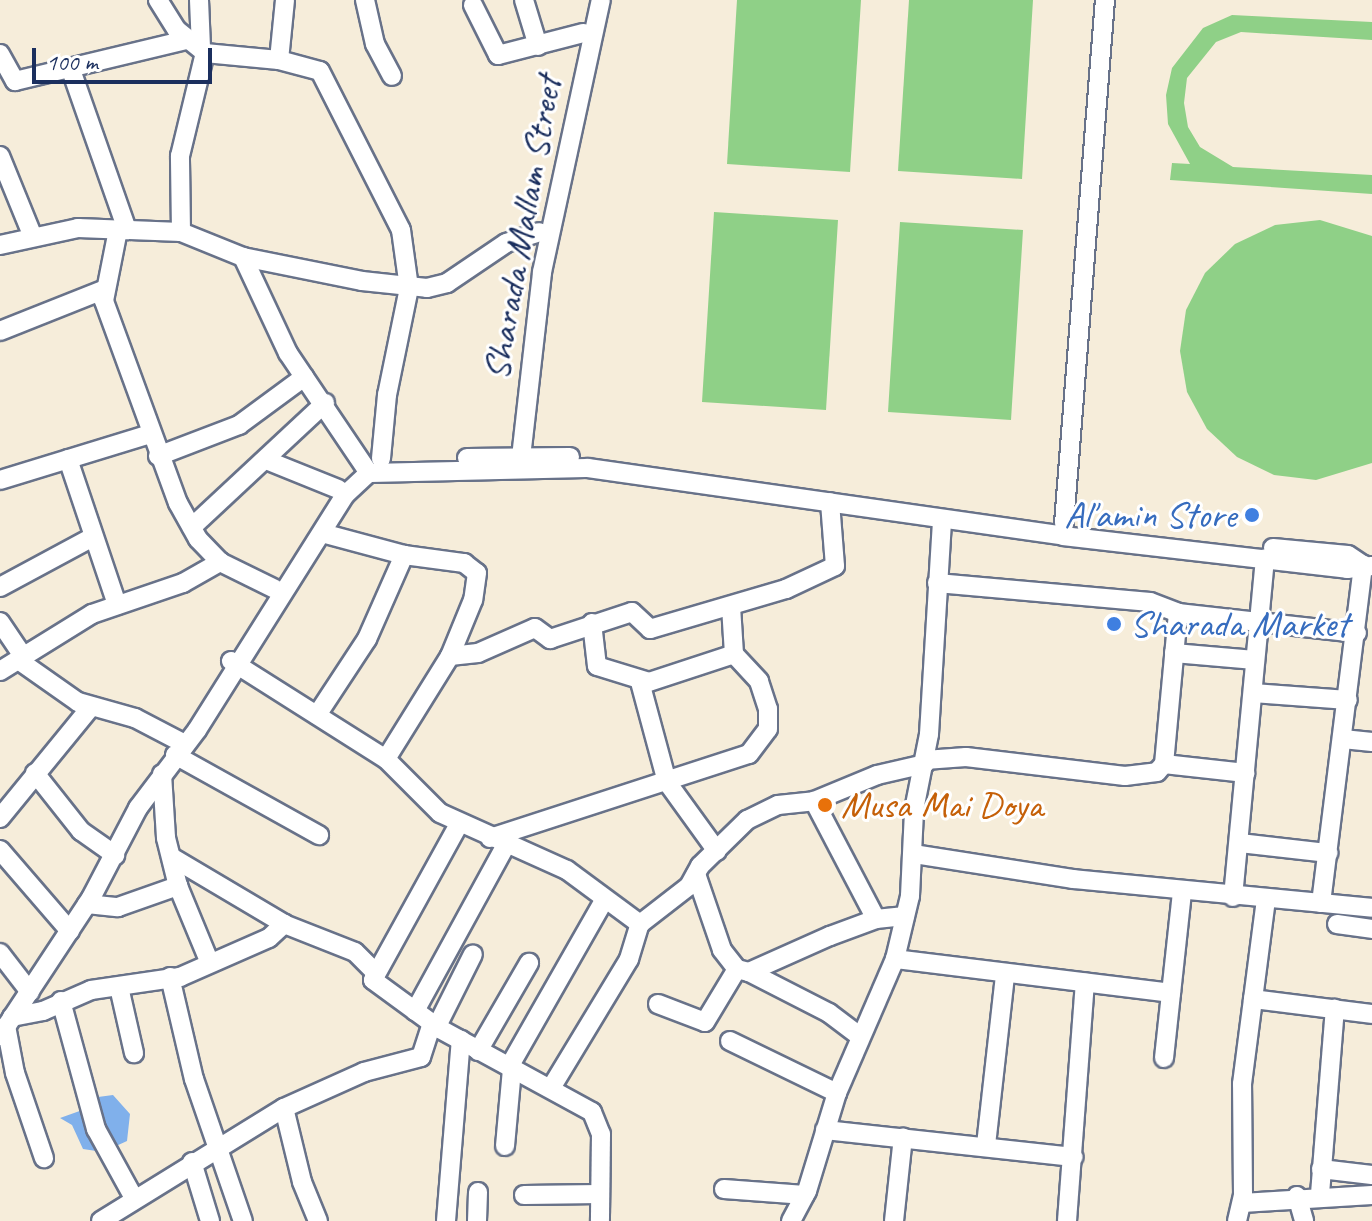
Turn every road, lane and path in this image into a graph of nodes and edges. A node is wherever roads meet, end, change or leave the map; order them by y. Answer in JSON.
{"nodes":[{"id":1,"x":158,"y":0,"type":"edge"},
{"id":2,"x":199,"y":0,"type":"edge"},
{"id":3,"x":285,"y":0,"type":"edge"},
{"id":4,"x":365,"y":0,"type":"edge"},
{"id":5,"x":524,"y":0,"type":"edge"},
{"id":6,"x":589,"y":0,"type":"edge"},
{"id":7,"x":601,"y":0,"type":"edge"},
{"id":8,"x":1105,"y":0,"type":"edge"},
{"id":9,"x":473,"y":5,"type":"dead end"},
{"id":10,"x":583,"y":33,"type":"junction"},
{"id":11,"x":538,"y":46,"type":"junction"},
{"id":12,"x":197,"y":47,"type":"junction"},
{"id":13,"x":0,"y":54,"type":"edge"},
{"id":14,"x":279,"y":60,"type":"junction"},
{"id":15,"x":70,"y":67,"type":"junction"},
{"id":16,"x":392,"y":76,"type":"dead end"},
{"id":17,"x":0,"y":156,"type":"edge"},
{"id":18,"x":122,"y":230,"type":"junction"},
{"id":19,"x":181,"y":232,"type":"junction"},
{"id":20,"x":539,"y":232,"type":"junction"},
{"id":21,"x":33,"y":237,"type":"junction"},
{"id":22,"x":0,"y":245,"type":"edge"},
{"id":23,"x":243,"y":257,"type":"junction"},
{"id":24,"x":409,"y":288,"type":"junction"},
{"id":25,"x":103,"y":290,"type":"junction"},
{"id":26,"x":0,"y":331,"type":"edge"},
{"id":27,"x":304,"y":377,"type":"junction"},
{"id":28,"x":325,"y":403,"type":"junction"},
{"id":29,"x":150,"y":434,"type":"junction"},
{"id":30,"x":158,"y":456,"type":"junction"},
{"id":31,"x":68,"y":459,"type":"junction"},
{"id":32,"x":266,"y":460,"type":"junction"},
{"id":33,"x":513,"y":462,"type":"junction"},
{"id":34,"x":371,"y":465,"type":"junction"},
{"id":35,"x":0,"y":480,"type":"edge"},
{"id":36,"x":338,"y":489,"type":"junction"},
{"id":37,"x":830,"y":502,"type":"junction"},
{"id":38,"x":942,"y":519,"type":"junction"},
{"id":39,"x":1064,"y":524,"type":"junction"},
{"id":40,"x":192,"y":527,"type":"junction"},
{"id":41,"x":322,"y":533,"type":"junction"},
{"id":42,"x":93,"y":537,"type":"junction"},
{"id":43,"x":404,"y":555,"type":"junction"},
{"id":44,"x":1265,"y":559,"type":"junction"},
{"id":45,"x":220,"y":562,"type":"junction"},
{"id":46,"x":1367,"y":566,"type":"edge"},
{"id":47,"x":937,"y":583,"type":"junction"},
{"id":48,"x":0,"y":587,"type":"edge"},
{"id":49,"x":275,"y":589,"type":"junction"},
{"id":50,"x":117,"y":605,"type":"junction"},
{"id":51,"x":731,"y":606,"type":"junction"},
{"id":52,"x":1178,"y":613,"type":"junction"},
{"id":53,"x":0,"y":622,"type":"edge"},
{"id":54,"x":1257,"y":622,"type":"junction"},
{"id":55,"x":592,"y":623,"type":"junction"},
{"id":56,"x":1357,"y":633,"type":"junction"},
{"id":57,"x":1174,"y":653,"type":"junction"},
{"id":58,"x":734,"y":654,"type":"junction"},
{"id":59,"x":450,"y":656,"type":"junction"},
{"id":60,"x":23,"y":660,"type":"junction"},
{"id":61,"x":1255,"y":660,"type":"junction"},
{"id":62,"x":235,"y":663,"type":"junction"},
{"id":63,"x":0,"y":671,"type":"edge"},
{"id":64,"x":640,"y":682,"type":"junction"},
{"id":65,"x":1253,"y":693,"type":"junction"},
{"id":66,"x":1348,"y":700,"type":"junction"},
{"id":67,"x":91,"y":707,"type":"junction"},
{"id":68,"x":317,"y":715,"type":"junction"},
{"id":69,"x":1343,"y":739,"type":"junction"},
{"id":70,"x":1372,"y":742,"type":"edge"},
{"id":71,"x":181,"y":746,"type":"junction"},
{"id":72,"x":386,"y":759,"type":"junction"},
{"id":73,"x":925,"y":762,"type":"junction"},
{"id":74,"x":1164,"y":764,"type":"junction"},
{"id":75,"x":35,"y":773,"type":"junction"},
{"id":76,"x":1246,"y":773,"type":"junction"},
{"id":77,"x":162,"y":774,"type":"junction"},
{"id":78,"x":667,"y":782,"type":"junction"},
{"id":79,"x":814,"y":801,"type":"junction"},
{"id":80,"x":0,"y":818,"type":"edge"},
{"id":81,"x":459,"y":824,"type":"junction"},
{"id":82,"x":319,"y":835,"type":"dead end"},
{"id":83,"x":498,"y":841,"type":"junction"},
{"id":84,"x":1240,"y":843,"type":"junction"},
{"id":85,"x":0,"y":850,"type":"edge"},
{"id":86,"x":717,"y":851,"type":"junction"},
{"id":87,"x":1328,"y":853,"type":"junction"},
{"id":88,"x":914,"y":854,"type":"junction"},
{"id":89,"x":115,"y":855,"type":"junction"},
{"id":90,"x":173,"y":858,"type":"junction"},
{"id":91,"x":696,"y":874,"type":"junction"},
{"id":92,"x":178,"y":886,"type":"junction"},
{"id":93,"x":1182,"y":891,"type":"junction"},
{"id":94,"x":1233,"y":897,"type":"junction"},
{"id":95,"x":605,"y":899,"type":"junction"},
{"id":96,"x":1266,"y":900,"type":"junction"},
{"id":97,"x":1321,"y":903,"type":"junction"},
{"id":98,"x":87,"y":904,"type":"junction"},
{"id":99,"x":1372,"y":908,"type":"edge"},
{"id":100,"x":905,"y":916,"type":"junction"},
{"id":101,"x":876,"y":919,"type":"junction"},
{"id":102,"x":284,"y":924,"type":"junction"},
{"id":103,"x":640,"y":924,"type":"junction"},
{"id":104,"x":1337,"y":924,"type":"dead end"},
{"id":105,"x":1372,"y":929,"type":"edge"},
{"id":106,"x":70,"y":931,"type":"junction"},
{"id":107,"x":0,"y":953,"type":"edge"},
{"id":108,"x":473,"y":954,"type":"dead end"},
{"id":109,"x":895,"y":959,"type":"junction"},
{"id":110,"x":209,"y":961,"type":"junction"},
{"id":111,"x":529,"y":963,"type":"dead end"},
{"id":112,"x":743,"y":970,"type":"junction"},
{"id":113,"x":374,"y":971,"type":"junction"},
{"id":114,"x":1005,"y":975,"type":"junction"},
{"id":115,"x":170,"y":977,"type":"junction"},
{"id":116,"x":1085,"y":983,"type":"junction"},
{"id":117,"x":119,"y":987,"type":"junction"},
{"id":118,"x":30,"y":992,"type":"junction"},
{"id":119,"x":1171,"y":993,"type":"junction"},
{"id":120,"x":1253,"y":999,"type":"junction"},
{"id":121,"x":61,"y":1001,"type":"junction"},
{"id":122,"x":658,"y":1004,"type":"dead end"},
{"id":123,"x":1335,"y":1009,"type":"junction"},
{"id":124,"x":415,"y":1011,"type":"junction"},
{"id":125,"x":1372,"y":1014,"type":"edge"},
{"id":126,"x":434,"y":1024,"type":"junction"},
{"id":127,"x":6,"y":1026,"type":"edge"},
{"id":128,"x":860,"y":1036,"type":"junction"},
{"id":129,"x":461,"y":1040,"type":"junction"},
{"id":130,"x":730,"y":1041,"type":"dead end"},
{"id":131,"x":478,"y":1051,"type":"junction"},
{"id":132,"x":134,"y":1053,"type":"dead end"},
{"id":133,"x":1164,"y":1058,"type":"dead end"},
{"id":134,"x":511,"y":1068,"type":"junction"},
{"id":135,"x":551,"y":1088,"type":"junction"},
{"id":136,"x":837,"y":1093,"type":"junction"},
{"id":137,"x":284,"y":1108,"type":"junction"},
{"id":138,"x":825,"y":1130,"type":"junction"},
{"id":139,"x":903,"y":1137,"type":"junction"},
{"id":140,"x":986,"y":1145,"type":"junction"},
{"id":141,"x":219,"y":1146,"type":"junction"},
{"id":142,"x":505,"y":1146,"type":"dead end"},
{"id":143,"x":1074,"y":1157,"type":"junction"},
{"id":144,"x":44,"y":1158,"type":"dead end"},
{"id":145,"x":192,"y":1162,"type":"junction"},
{"id":146,"x":1321,"y":1169,"type":"junction"},
{"id":147,"x":1372,"y":1175,"type":"edge"},
{"id":148,"x":724,"y":1189,"type":"dead end"},
{"id":149,"x":478,"y":1192,"type":"dead end"},
{"id":150,"x":600,"y":1194,"type":"junction"},
{"id":151,"x":1320,"y":1194,"type":"junction"},
{"id":152,"x":524,"y":1195,"type":"dead end"},
{"id":153,"x":1372,"y":1195,"type":"edge"},
{"id":154,"x":1297,"y":1196,"type":"junction"},
{"id":155,"x":134,"y":1198,"type":"junction"},
{"id":156,"x":804,"y":1198,"type":"junction"},
{"id":157,"x":1240,"y":1212,"type":"edge"},
{"id":158,"x":894,"y":1220,"type":"edge"},
{"id":159,"x":101,"y":1221,"type":"edge"},
{"id":160,"x":210,"y":1221,"type":"edge"},
{"id":161,"x":243,"y":1221,"type":"edge"},
{"id":162,"x":318,"y":1221,"type":"edge"},
{"id":163,"x":446,"y":1221,"type":"edge"},
{"id":164,"x":477,"y":1221,"type":"edge"},
{"id":165,"x":600,"y":1221,"type":"edge"},
{"id":166,"x":791,"y":1221,"type":"edge"},
{"id":167,"x":808,"y":1221,"type":"edge"},
{"id":168,"x":904,"y":1221,"type":"edge"},
{"id":169,"x":1067,"y":1221,"type":"edge"},
{"id":170,"x":1304,"y":1221,"type":"edge"}],
"edges":[{"from":1,"to":12,"type":"street"},
{"from":2,"to":12,"type":"street"},
{"from":3,"to":14,"type":"street"},
{"from":4,"to":16,"type":"street"},
{"from":5,"to":11,"type":"street"},
{"from":6,"to":10,"type":"street","name":"Sharada Mallam Street"},
{"from":7,"to":33,"type":"street","name":"Sharada Mallam Street"},
{"from":8,"to":39,"type":"street"},
{"from":9,"to":11,"type":"street"},
{"from":10,"to":11,"type":"street"},
{"from":10,"to":20,"type":"street","name":"Sharada Mallam Street"},
{"from":12,"to":14,"type":"street"},
{"from":12,"to":15,"type":"street"},
{"from":12,"to":19,"type":"street"},
{"from":13,"to":15,"type":"street"},
{"from":14,"to":24,"type":"street"},
{"from":15,"to":18,"type":"street"},
{"from":17,"to":21,"type":"street"},
{"from":18,"to":19,"type":"street"},
{"from":18,"to":21,"type":"street"},
{"from":18,"to":25,"type":"street"},
{"from":19,"to":23,"type":"street"},
{"from":20,"to":24,"type":"street"},
{"from":20,"to":33,"type":"street","name":"Sharada Mallam Street"},
{"from":21,"to":22,"type":"street"},
{"from":23,"to":24,"type":"street"},
{"from":23,"to":27,"type":"street"},
{"from":24,"to":34,"type":"street"},
{"from":25,"to":26,"type":"street"},
{"from":25,"to":29,"type":"street"},
{"from":27,"to":28,"type":"street"},
{"from":27,"to":30,"type":"street"},
{"from":28,"to":32,"type":"street"},
{"from":28,"to":34,"type":"street"},
{"from":29,"to":30,"type":"street"},
{"from":29,"to":31,"type":"street"},
{"from":30,"to":40,"type":"street"},
{"from":31,"to":35,"type":"street"},
{"from":31,"to":42,"type":"street"},
{"from":32,"to":36,"type":"street"},
{"from":32,"to":40,"type":"street"},
{"from":33,"to":34,"type":"street"},
{"from":33,"to":37,"type":"street"},
{"from":33,"to":39,"type":"street"},
{"from":34,"to":36,"type":"street"},
{"from":34,"to":41,"type":"street"},
{"from":36,"to":49,"type":"street"},
{"from":37,"to":38,"type":"street"},
{"from":37,"to":51,"type":"street"},
{"from":38,"to":44,"type":"street"},
{"from":38,"to":47,"type":"street"},
{"from":39,"to":46,"type":"street"},
{"from":40,"to":45,"type":"street"},
{"from":41,"to":43,"type":"street"},
{"from":41,"to":62,"type":"street"},
{"from":42,"to":48,"type":"street"},
{"from":42,"to":50,"type":"street"},
{"from":43,"to":59,"type":"street"},
{"from":43,"to":68,"type":"street"},
{"from":44,"to":46,"type":"street"},
{"from":44,"to":54,"type":"street"},
{"from":45,"to":49,"type":"street"},
{"from":45,"to":50,"type":"street"},
{"from":46,"to":56,"type":"street"},
{"from":47,"to":52,"type":"street"},
{"from":47,"to":73,"type":"street"},
{"from":49,"to":62,"type":"street"},
{"from":50,"to":60,"type":"street"},
{"from":51,"to":55,"type":"street"},
{"from":51,"to":58,"type":"street"},
{"from":52,"to":54,"type":"street"},
{"from":52,"to":57,"type":"street"},
{"from":53,"to":60,"type":"street"},
{"from":54,"to":56,"type":"street"},
{"from":54,"to":61,"type":"street"},
{"from":55,"to":59,"type":"street"},
{"from":55,"to":64,"type":"street"},
{"from":56,"to":66,"type":"street"},
{"from":57,"to":61,"type":"street"},
{"from":57,"to":74,"type":"street"},
{"from":58,"to":64,"type":"street"},
{"from":58,"to":78,"type":"street"},
{"from":59,"to":72,"type":"street"},
{"from":60,"to":63,"type":"street"},
{"from":60,"to":67,"type":"street"},
{"from":61,"to":65,"type":"street"},
{"from":62,"to":68,"type":"street"},
{"from":62,"to":71,"type":"street"},
{"from":64,"to":78,"type":"street"},
{"from":65,"to":66,"type":"street"},
{"from":65,"to":76,"type":"street"},
{"from":66,"to":69,"type":"street"},
{"from":67,"to":71,"type":"street"},
{"from":67,"to":75,"type":"street"},
{"from":68,"to":72,"type":"street"},
{"from":69,"to":70,"type":"street"},
{"from":69,"to":87,"type":"street"},
{"from":71,"to":77,"type":"street"},
{"from":71,"to":82,"type":"street"},
{"from":72,"to":81,"type":"street"},
{"from":73,"to":74,"type":"street"},
{"from":73,"to":79,"type":"street"},
{"from":73,"to":88,"type":"street"},
{"from":74,"to":76,"type":"street"},
{"from":75,"to":80,"type":"street"},
{"from":75,"to":89,"type":"street"},
{"from":76,"to":84,"type":"street"},
{"from":77,"to":89,"type":"street"},
{"from":77,"to":90,"type":"street"},
{"from":78,"to":83,"type":"street"},
{"from":78,"to":86,"type":"street"},
{"from":79,"to":86,"type":"street"},
{"from":79,"to":101,"type":"street"},
{"from":81,"to":83,"type":"street"},
{"from":81,"to":113,"type":"street"},
{"from":83,"to":95,"type":"street"},
{"from":83,"to":124,"type":"street"},
{"from":84,"to":87,"type":"street"},
{"from":84,"to":94,"type":"street"},
{"from":85,"to":106,"type":"street"},
{"from":86,"to":91,"type":"street"},
{"from":87,"to":97,"type":"street"},
{"from":88,"to":93,"type":"street"},
{"from":88,"to":100,"type":"street"},
{"from":89,"to":98,"type":"street"},
{"from":90,"to":92,"type":"street"},
{"from":90,"to":102,"type":"street"},
{"from":91,"to":103,"type":"street"},
{"from":91,"to":112,"type":"street"},
{"from":92,"to":98,"type":"street"},
{"from":92,"to":110,"type":"street"},
{"from":93,"to":94,"type":"street"},
{"from":93,"to":119,"type":"street"},
{"from":94,"to":96,"type":"street"},
{"from":95,"to":103,"type":"street"},
{"from":95,"to":134,"type":"street"},
{"from":96,"to":97,"type":"street"},
{"from":96,"to":120,"type":"street"},
{"from":97,"to":99,"type":"street"},
{"from":98,"to":106,"type":"street"},
{"from":100,"to":101,"type":"street"},
{"from":100,"to":109,"type":"street"},
{"from":101,"to":112,"type":"street"},
{"from":102,"to":110,"type":"street"},
{"from":102,"to":113,"type":"street"},
{"from":103,"to":135,"type":"street"},
{"from":104,"to":105,"type":"street"},
{"from":106,"to":118,"type":"street"},
{"from":107,"to":118,"type":"street"},
{"from":108,"to":126,"type":"street"},
{"from":109,"to":114,"type":"street"},
{"from":109,"to":128,"type":"street"},
{"from":110,"to":115,"type":"street"},
{"from":111,"to":131,"type":"street"},
{"from":112,"to":122,"type":"street"},
{"from":112,"to":128,"type":"street"},
{"from":113,"to":124,"type":"street"},
{"from":114,"to":116,"type":"street"},
{"from":114,"to":140,"type":"street"},
{"from":115,"to":117,"type":"street"},
{"from":115,"to":141,"type":"street"},
{"from":116,"to":119,"type":"street"},
{"from":116,"to":143,"type":"street"},
{"from":117,"to":121,"type":"street"},
{"from":117,"to":132,"type":"street"},
{"from":118,"to":127,"type":"street"},
{"from":119,"to":133,"type":"street"},
{"from":120,"to":123,"type":"street"},
{"from":120,"to":157,"type":"street"},
{"from":121,"to":127,"type":"street"},
{"from":121,"to":155,"type":"street"},
{"from":123,"to":125,"type":"street"},
{"from":123,"to":146,"type":"street"},
{"from":124,"to":126,"type":"street"},
{"from":126,"to":129,"type":"street"},
{"from":126,"to":137,"type":"street"},
{"from":127,"to":144,"type":"street"},
{"from":128,"to":136,"type":"street"},
{"from":129,"to":131,"type":"street"},
{"from":129,"to":163,"type":"street"},
{"from":130,"to":136,"type":"street"},
{"from":131,"to":134,"type":"street"},
{"from":134,"to":135,"type":"street"},
{"from":134,"to":142,"type":"street"},
{"from":135,"to":150,"type":"street"},
{"from":136,"to":138,"type":"street"},
{"from":137,"to":141,"type":"street"},
{"from":137,"to":162,"type":"street"},
{"from":138,"to":139,"type":"street"},
{"from":138,"to":156,"type":"street"},
{"from":139,"to":140,"type":"street"},
{"from":139,"to":158,"type":"street"},
{"from":140,"to":143,"type":"street"},
{"from":141,"to":145,"type":"street"},
{"from":141,"to":161,"type":"street"},
{"from":143,"to":169,"type":"street"},
{"from":145,"to":155,"type":"street"},
{"from":145,"to":160,"type":"street"},
{"from":146,"to":147,"type":"street"},
{"from":146,"to":151,"type":"street"},
{"from":148,"to":156,"type":"street"},
{"from":149,"to":164,"type":"street"},
{"from":150,"to":152,"type":"street"},
{"from":150,"to":165,"type":"street"},
{"from":151,"to":153,"type":"street"},
{"from":151,"to":154,"type":"street"},
{"from":154,"to":157,"type":"street"},
{"from":154,"to":170,"type":"street"},
{"from":155,"to":159,"type":"street"},
{"from":156,"to":166,"type":"street"},
{"from":156,"to":167,"type":"street"},
{"from":158,"to":168,"type":"street"}]}
